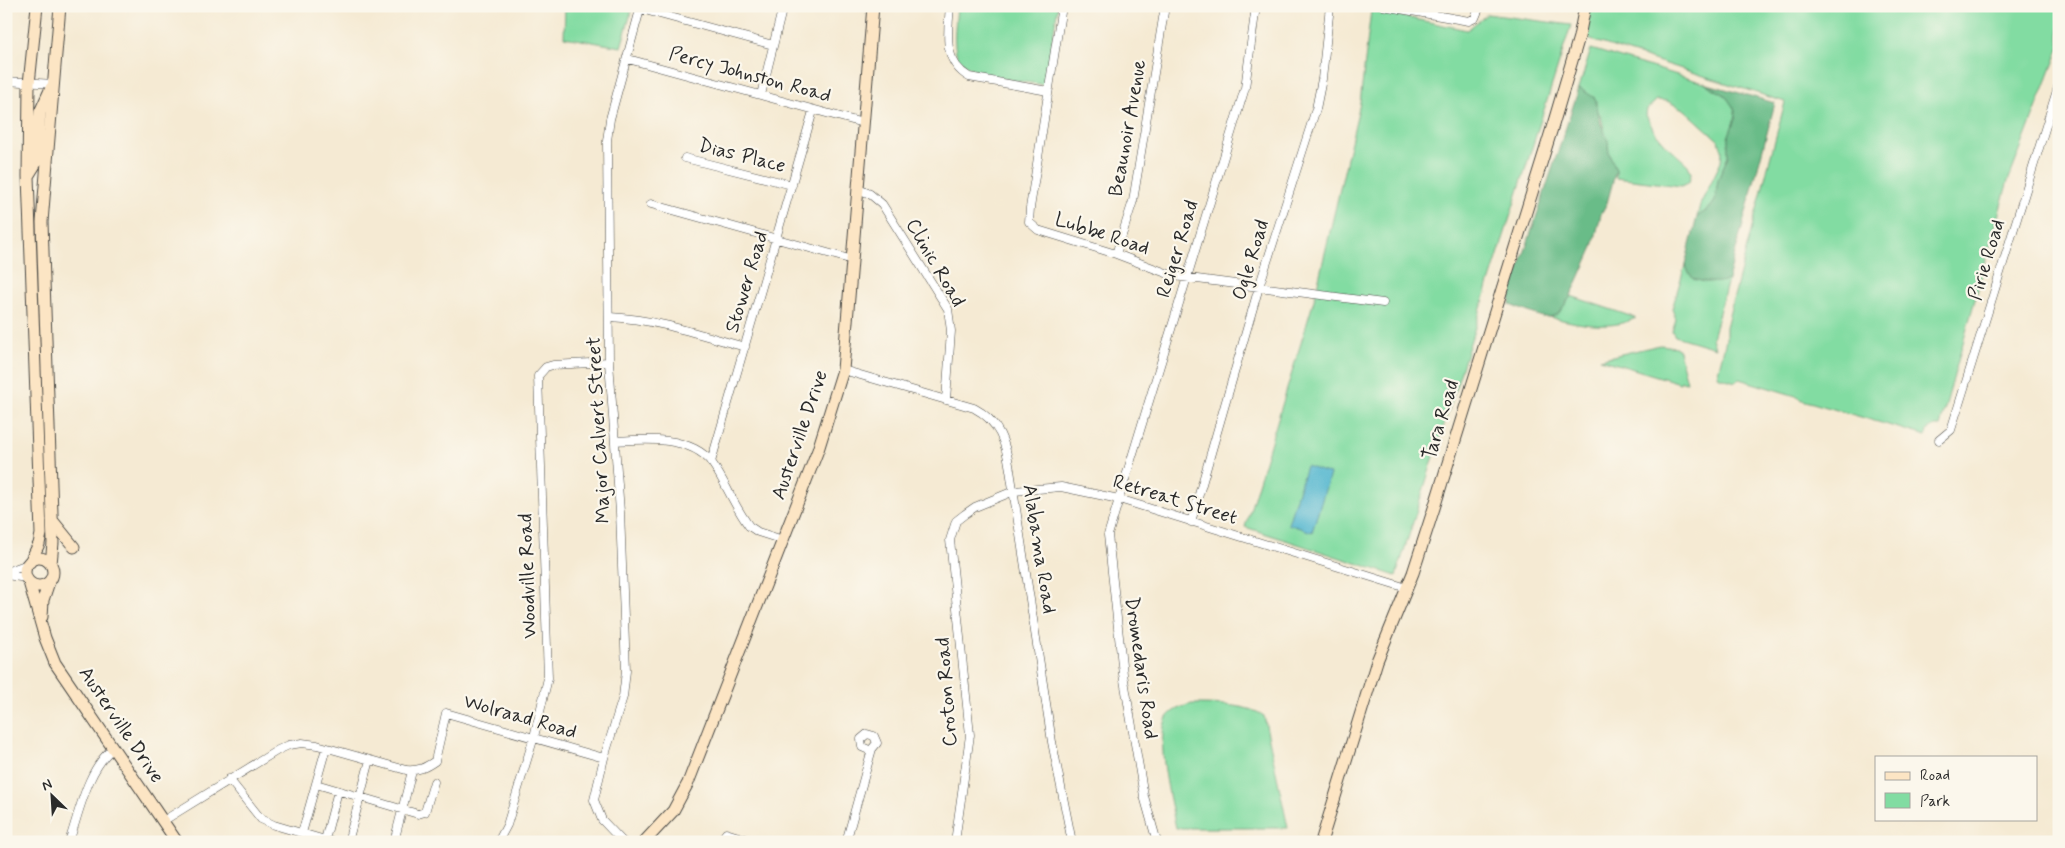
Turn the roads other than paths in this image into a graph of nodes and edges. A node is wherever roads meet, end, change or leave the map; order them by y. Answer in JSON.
{"nodes":[{"id":1,"x":37,"y":6,"type":"edge"},
{"id":2,"x":60,"y":6,"type":"edge"},
{"id":3,"x":784,"y":6,"type":"edge"},
{"id":4,"x":873,"y":6,"type":"edge"},
{"id":5,"x":950,"y":6,"type":"edge"},
{"id":6,"x":1062,"y":6,"type":"edge"},
{"id":7,"x":1165,"y":6,"type":"edge"},
{"id":8,"x":1256,"y":6,"type":"edge"},
{"id":9,"x":1330,"y":6,"type":"edge"},
{"id":10,"x":1383,"y":6,"type":"edge"},
{"id":11,"x":1480,"y":6,"type":"edge"},
{"id":12,"x":1585,"y":6,"type":"edge"},
{"id":13,"x":641,"y":7,"type":"edge"},
{"id":14,"x":773,"y":45,"type":"junction"},
{"id":15,"x":628,"y":59,"type":"junction"},
{"id":16,"x":6,"y":81,"type":"edge"},
{"id":17,"x":29,"y":84,"type":"junction"},
{"id":18,"x":54,"y":84,"type":"junction"},
{"id":19,"x":2059,"y":84,"type":"edge"},
{"id":20,"x":1048,"y":91,"type":"junction"},
{"id":21,"x":761,"y":95,"type":"junction"},
{"id":22,"x":813,"y":110,"type":"junction"},
{"id":23,"x":863,"y":123,"type":"junction"},
{"id":24,"x":685,"y":158,"type":"dead end"},
{"id":25,"x":28,"y":176,"type":"junction"},
{"id":26,"x":792,"y":185,"type":"junction"},
{"id":27,"x":858,"y":189,"type":"junction"},
{"id":28,"x":43,"y":195,"type":"junction"},
{"id":29,"x":28,"y":196,"type":"junction"},
{"id":30,"x":650,"y":204,"type":"dead end"},
{"id":31,"x":776,"y":240,"type":"junction"},
{"id":32,"x":1116,"y":254,"type":"junction"},
{"id":33,"x":853,"y":260,"type":"junction"},
{"id":34,"x":1186,"y":276,"type":"junction"},
{"id":35,"x":1259,"y":287,"type":"junction"},
{"id":36,"x":1384,"y":303,"type":"dead end"},
{"id":37,"x":610,"y":317,"type":"junction"},
{"id":38,"x":745,"y":347,"type":"junction"},
{"id":39,"x":609,"y":362,"type":"junction"},
{"id":40,"x":843,"y":370,"type":"junction"},
{"id":41,"x":946,"y":400,"type":"junction"},
{"id":42,"x":1939,"y":440,"type":"dead end"},
{"id":43,"x":615,"y":441,"type":"junction"},
{"id":44,"x":711,"y":462,"type":"junction"},
{"id":45,"x":1014,"y":491,"type":"junction"},
{"id":46,"x":1119,"y":499,"type":"junction"},
{"id":47,"x":52,"y":520,"type":"junction"},
{"id":48,"x":1191,"y":522,"type":"junction"},
{"id":49,"x":783,"y":540,"type":"junction"},
{"id":50,"x":950,"y":540,"type":"joint"},
{"id":51,"x":74,"y":547,"type":"dead end"},
{"id":52,"x":29,"y":563,"type":"junction"},
{"id":53,"x":51,"y":564,"type":"junction"},
{"id":54,"x":6,"y":574,"type":"edge"},
{"id":55,"x":28,"y":580,"type":"junction"},
{"id":56,"x":49,"y":582,"type":"junction"},
{"id":57,"x":1407,"y":588,"type":"junction"},
{"id":58,"x":42,"y":626,"type":"junction"},
{"id":59,"x":534,"y":737,"type":"junction"},
{"id":60,"x":113,"y":748,"type":"junction"},
{"id":61,"x":326,"y":748,"type":"junction"},
{"id":62,"x":872,"y":750,"type":"dead end"},
{"id":63,"x":604,"y":758,"type":"junction"},
{"id":64,"x":370,"y":760,"type":"junction"},
{"id":65,"x":412,"y":771,"type":"junction"},
{"id":66,"x":229,"y":779,"type":"junction"},
{"id":67,"x":434,"y":782,"type":"dead end"},
{"id":68,"x":316,"y":784,"type":"junction"},
{"id":69,"x":338,"y":791,"type":"junction"},
{"id":70,"x":359,"y":798,"type":"junction"},
{"id":71,"x":402,"y":809,"type":"junction"},
{"id":72,"x":163,"y":821,"type":"junction"},
{"id":73,"x":302,"y":833,"type":"junction"},
{"id":74,"x":328,"y":841,"type":"edge"},
{"id":75,"x":69,"y":842,"type":"edge"},
{"id":76,"x":178,"y":842,"type":"edge"},
{"id":77,"x":348,"y":842,"type":"edge"},
{"id":78,"x":394,"y":842,"type":"edge"},
{"id":79,"x":498,"y":842,"type":"edge"},
{"id":80,"x":623,"y":842,"type":"edge"},
{"id":81,"x":644,"y":842,"type":"edge"},
{"id":82,"x":720,"y":842,"type":"edge"},
{"id":83,"x":755,"y":842,"type":"edge"},
{"id":84,"x":846,"y":842,"type":"edge"},
{"id":85,"x":954,"y":842,"type":"edge"},
{"id":86,"x":1072,"y":842,"type":"edge"},
{"id":87,"x":1157,"y":842,"type":"edge"},
{"id":88,"x":1321,"y":842,"type":"edge"}],
"edges":[{"from":1,"to":17,"type":"street"},
{"from":2,"to":18,"type":"street"},
{"from":3,"to":14,"type":"street"},
{"from":4,"to":23,"type":"street","name":"Austerville Drive"},
{"from":5,"to":20,"type":"street"},
{"from":6,"to":20,"type":"street","name":"Lubbe Road"},
{"from":7,"to":32,"type":"street","name":"Beaunoir Avenue"},
{"from":8,"to":34,"type":"street","name":"Reiger Road"},
{"from":9,"to":35,"type":"street","name":"Ogle Road"},
{"from":10,"to":11,"type":"street"},
{"from":12,"to":57,"type":"street","name":"Tara Road"},
{"from":13,"to":14,"type":"street"},
{"from":13,"to":15,"type":"street","name":"Major Calvert Street"},
{"from":14,"to":21,"type":"street"},
{"from":15,"to":21,"type":"street","name":"Percy Johnston Road"},
{"from":15,"to":37,"type":"street","name":"Major Calvert Street"},
{"from":16,"to":17,"type":"street"},
{"from":17,"to":18,"type":"street"},
{"from":17,"to":25,"type":"street"},
{"from":18,"to":25,"type":"street"},
{"from":18,"to":28,"type":"street"},
{"from":19,"to":42,"type":"street","name":"Pirie Road"},
{"from":20,"to":32,"type":"street","name":"Lubbe Road"},
{"from":21,"to":22,"type":"street","name":"Percy Johnston Road"},
{"from":22,"to":23,"type":"street","name":"Percy Johnston Road"},
{"from":22,"to":26,"type":"street","name":"Stower Road"},
{"from":23,"to":27,"type":"street","name":"Austerville Drive"},
{"from":24,"to":26,"type":"street","name":"Dias Place"},
{"from":25,"to":29,"type":"street"},
{"from":26,"to":31,"type":"street","name":"Stower Road"},
{"from":27,"to":33,"type":"street","name":"Austerville Drive"},
{"from":27,"to":41,"type":"street","name":"Clinic Road"},
{"from":28,"to":29,"type":"street"},
{"from":28,"to":47,"type":"street"},
{"from":29,"to":52,"type":"street"},
{"from":30,"to":31,"type":"street"},
{"from":31,"to":33,"type":"street"},
{"from":31,"to":38,"type":"street","name":"Stower Road"},
{"from":32,"to":34,"type":"street","name":"Lubbe Road"},
{"from":33,"to":40,"type":"street","name":"Austerville Drive"},
{"from":34,"to":35,"type":"street","name":"Lubbe Road"},
{"from":34,"to":46,"type":"street","name":"Reiger Road"},
{"from":35,"to":36,"type":"street","name":"Lubbe Road"},
{"from":35,"to":48,"type":"street","name":"Ogle Road"},
{"from":37,"to":38,"type":"street"},
{"from":37,"to":39,"type":"street","name":"Major Calvert Street"},
{"from":38,"to":44,"type":"street","name":"Stower Road"},
{"from":39,"to":43,"type":"street","name":"Major Calvert Street"},
{"from":39,"to":59,"type":"street","name":"Woodville Road"},
{"from":40,"to":41,"type":"street","name":"Alabama Road"},
{"from":40,"to":49,"type":"street","name":"Austerville Drive"},
{"from":41,"to":45,"type":"street","name":"Alabama Road"},
{"from":43,"to":44,"type":"street"},
{"from":43,"to":63,"type":"street","name":"Major Calvert Street"},
{"from":44,"to":49,"type":"street"},
{"from":45,"to":46,"type":"street","name":"Retreat Street"},
{"from":45,"to":50,"type":"street","name":"Retreat Street"},
{"from":45,"to":86,"type":"street","name":"Alabama Road"},
{"from":46,"to":48,"type":"street","name":"Retreat Street"},
{"from":46,"to":87,"type":"street","name":"Dromedaris Road"},
{"from":47,"to":51,"type":"street"},
{"from":47,"to":53,"type":"street"},
{"from":48,"to":57,"type":"street","name":"Retreat Street"},
{"from":49,"to":81,"type":"street","name":"Austerville Drive"},
{"from":50,"to":85,"type":"street","name":"Croton Road"},
{"from":52,"to":53,"type":"street"},
{"from":52,"to":54,"type":"street"},
{"from":52,"to":55,"type":"street"},
{"from":53,"to":56,"type":"street"},
{"from":54,"to":55,"type":"street"},
{"from":55,"to":56,"type":"street"},
{"from":55,"to":58,"type":"street","name":"Austerville Drive"},
{"from":56,"to":58,"type":"street","name":"Austerville Drive"},
{"from":57,"to":88,"type":"street","name":"Tara Road"},
{"from":58,"to":60,"type":"street","name":"Austerville Drive"},
{"from":59,"to":63,"type":"street","name":"Wolraad Road"},
{"from":59,"to":65,"type":"street","name":"Wolraad Road"},
{"from":59,"to":79,"type":"street","name":"Woodville Road"},
{"from":60,"to":72,"type":"street","name":"Austerville Drive"},
{"from":60,"to":75,"type":"street"},
{"from":61,"to":64,"type":"street"},
{"from":61,"to":66,"type":"street"},
{"from":61,"to":68,"type":"street"},
{"from":62,"to":84,"type":"street"},
{"from":63,"to":80,"type":"street","name":"Major Calvert Street"},
{"from":64,"to":65,"type":"street"},
{"from":64,"to":70,"type":"street"},
{"from":65,"to":71,"type":"street"},
{"from":66,"to":72,"type":"street"},
{"from":66,"to":73,"type":"street"},
{"from":67,"to":71,"type":"street"},
{"from":68,"to":69,"type":"street"},
{"from":68,"to":73,"type":"street"},
{"from":69,"to":70,"type":"street"},
{"from":69,"to":74,"type":"street"},
{"from":70,"to":71,"type":"street"},
{"from":70,"to":77,"type":"street"},
{"from":71,"to":78,"type":"street"},
{"from":72,"to":76,"type":"street","name":"Austerville Drive"},
{"from":73,"to":74,"type":"street"},
{"from":82,"to":83,"type":"street"}]}
